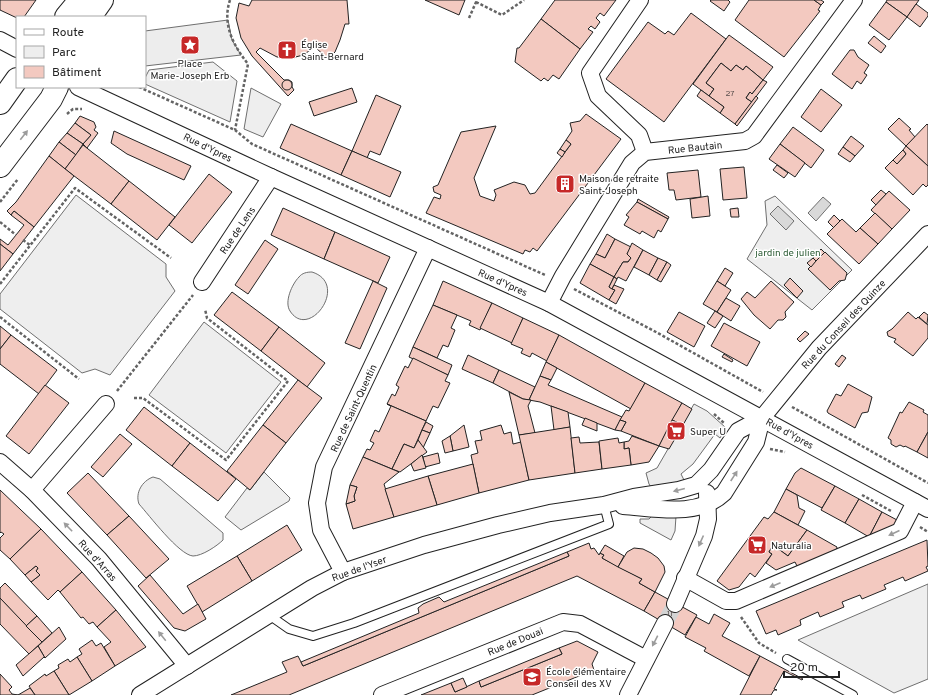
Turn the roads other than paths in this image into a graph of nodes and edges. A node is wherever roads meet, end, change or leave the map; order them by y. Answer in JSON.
{"nodes":[{"id":1,"x":80,"y":0,"type":"edge"},
{"id":2,"x":102,"y":0,"type":"edge"},
{"id":3,"x":640,"y":0,"type":"edge"},
{"id":4,"x":854,"y":0,"type":"edge"},
{"id":5,"x":67,"y":16,"type":"edge"},
{"id":6,"x":91,"y":16,"type":"edge"},
{"id":7,"x":0,"y":40,"type":"edge"},
{"id":8,"x":16,"y":48,"type":"edge"},
{"id":9,"x":12,"y":82,"type":"edge"},
{"id":10,"x":56,"y":88,"type":"edge"},
{"id":11,"x":80,"y":88,"type":"edge"},
{"id":12,"x":0,"y":103,"type":"edge"},
{"id":13,"x":646,"y":152,"type":"junction"},
{"id":14,"x":0,"y":166,"type":"edge"},
{"id":15,"x":271,"y":177,"type":"junction"},
{"id":16,"x":928,"y":234,"type":"edge"},
{"id":17,"x":428,"y":248,"type":"junction"},
{"id":18,"x":202,"y":282,"type":"dead end"},
{"id":19,"x":548,"y":303,"type":"junction"},
{"id":20,"x":106,"y":404,"type":"dead end"},
{"id":21,"x":762,"y":418,"type":"junction"},
{"id":22,"x":0,"y":462,"type":"edge"},
{"id":23,"x":711,"y":470,"type":"junction"},
{"id":24,"x":32,"y":490,"type":"junction"},
{"id":25,"x":708,"y":503,"type":"junction"},
{"id":26,"x":604,"y":505,"type":"junction"},
{"id":27,"x":922,"y":506,"type":"edge"},
{"id":28,"x":343,"y":572,"type":"junction"},
{"id":29,"x":685,"y":578,"type":"junction"},
{"id":30,"x":675,"y":604,"type":"tunnel mouth"},
{"id":31,"x":269,"y":615,"type":"junction"},
{"id":32,"x":664,"y":623,"type":"tunnel mouth"},
{"id":33,"x":787,"y":659,"type":"road end"},
{"id":34,"x":646,"y":660,"type":"junction"},
{"id":35,"x":186,"y":666,"type":"junction"},
{"id":36,"x":140,"y":695,"type":"edge"},
{"id":37,"x":382,"y":695,"type":"edge"},
{"id":38,"x":628,"y":695,"type":"edge"},
{"id":39,"x":853,"y":695,"type":"edge"}],
"edges":[{"from":1,"to":5,"type":"street"},
{"from":2,"to":6,"type":"street"},
{"from":3,"to":13,"type":"street"},
{"from":4,"to":13,"type":"street","name":"Rue Bautain"},
{"from":7,"to":8,"type":"street"},
{"from":9,"to":12,"type":"street"},
{"from":14,"to":10,"type":"street","one_way":true},
{"from":11,"to":15,"type":"street","name":"Rue d'Ypres"},
{"from":13,"to":19,"type":"street"},
{"from":15,"to":17,"type":"street","name":"Rue d'Ypres"},
{"from":15,"to":18,"type":"street","name":"Rue de Lens"},
{"from":16,"to":21,"type":"street","name":"Rue du Conseil des Quinze"},
{"from":17,"to":19,"type":"street","name":"Rue d'Ypres"},
{"from":17,"to":28,"type":"street","name":"Rue de Saint-Quentin"},
{"from":19,"to":21,"type":"street","name":"Rue d'Ypres"},
{"from":20,"to":24,"type":"street"},
{"from":21,"to":23,"type":"street","name":"Rue de l'Yser"},
{"from":25,"to":21,"type":"street","name":"Rue de l'Yser","one_way":true},
{"from":21,"to":27,"type":"street","name":"Rue d'Ypres"},
{"from":22,"to":24,"type":"street","name":"Rue d'Arras"},
{"from":23,"to":25,"type":"street","name":"Rue de l'Yser"},
{"from":23,"to":26,"type":"street","name":"Rue de l'Yser","one_way":true},
{"from":35,"to":24,"type":"street","name":"Rue d'Arras","one_way":true},
{"from":25,"to":26,"type":"street","name":"Rue de l'Yser"},
{"from":25,"to":29,"type":"street","one_way":true},
{"from":26,"to":28,"type":"street","name":"Rue de l'Yser"},
{"from":26,"to":31,"type":"lane"},
{"from":27,"to":29,"type":"street","name":"Rue d'Ypres","one_way":true},
{"from":28,"to":31,"type":"street","name":"Rue de l'Yser"},
{"from":29,"to":30,"type":"street"},
{"from":31,"to":35,"type":"street","name":"Rue de l'Yser"},
{"from":32,"to":34,"type":"street","one_way":true},
{"from":33,"to":39,"type":"lane"},
{"from":34,"to":37,"type":"street","name":"Rue de Douai"},
{"from":34,"to":38,"type":"street"},
{"from":35,"to":36,"type":"street","name":"Rue de l'Yser"}]}
